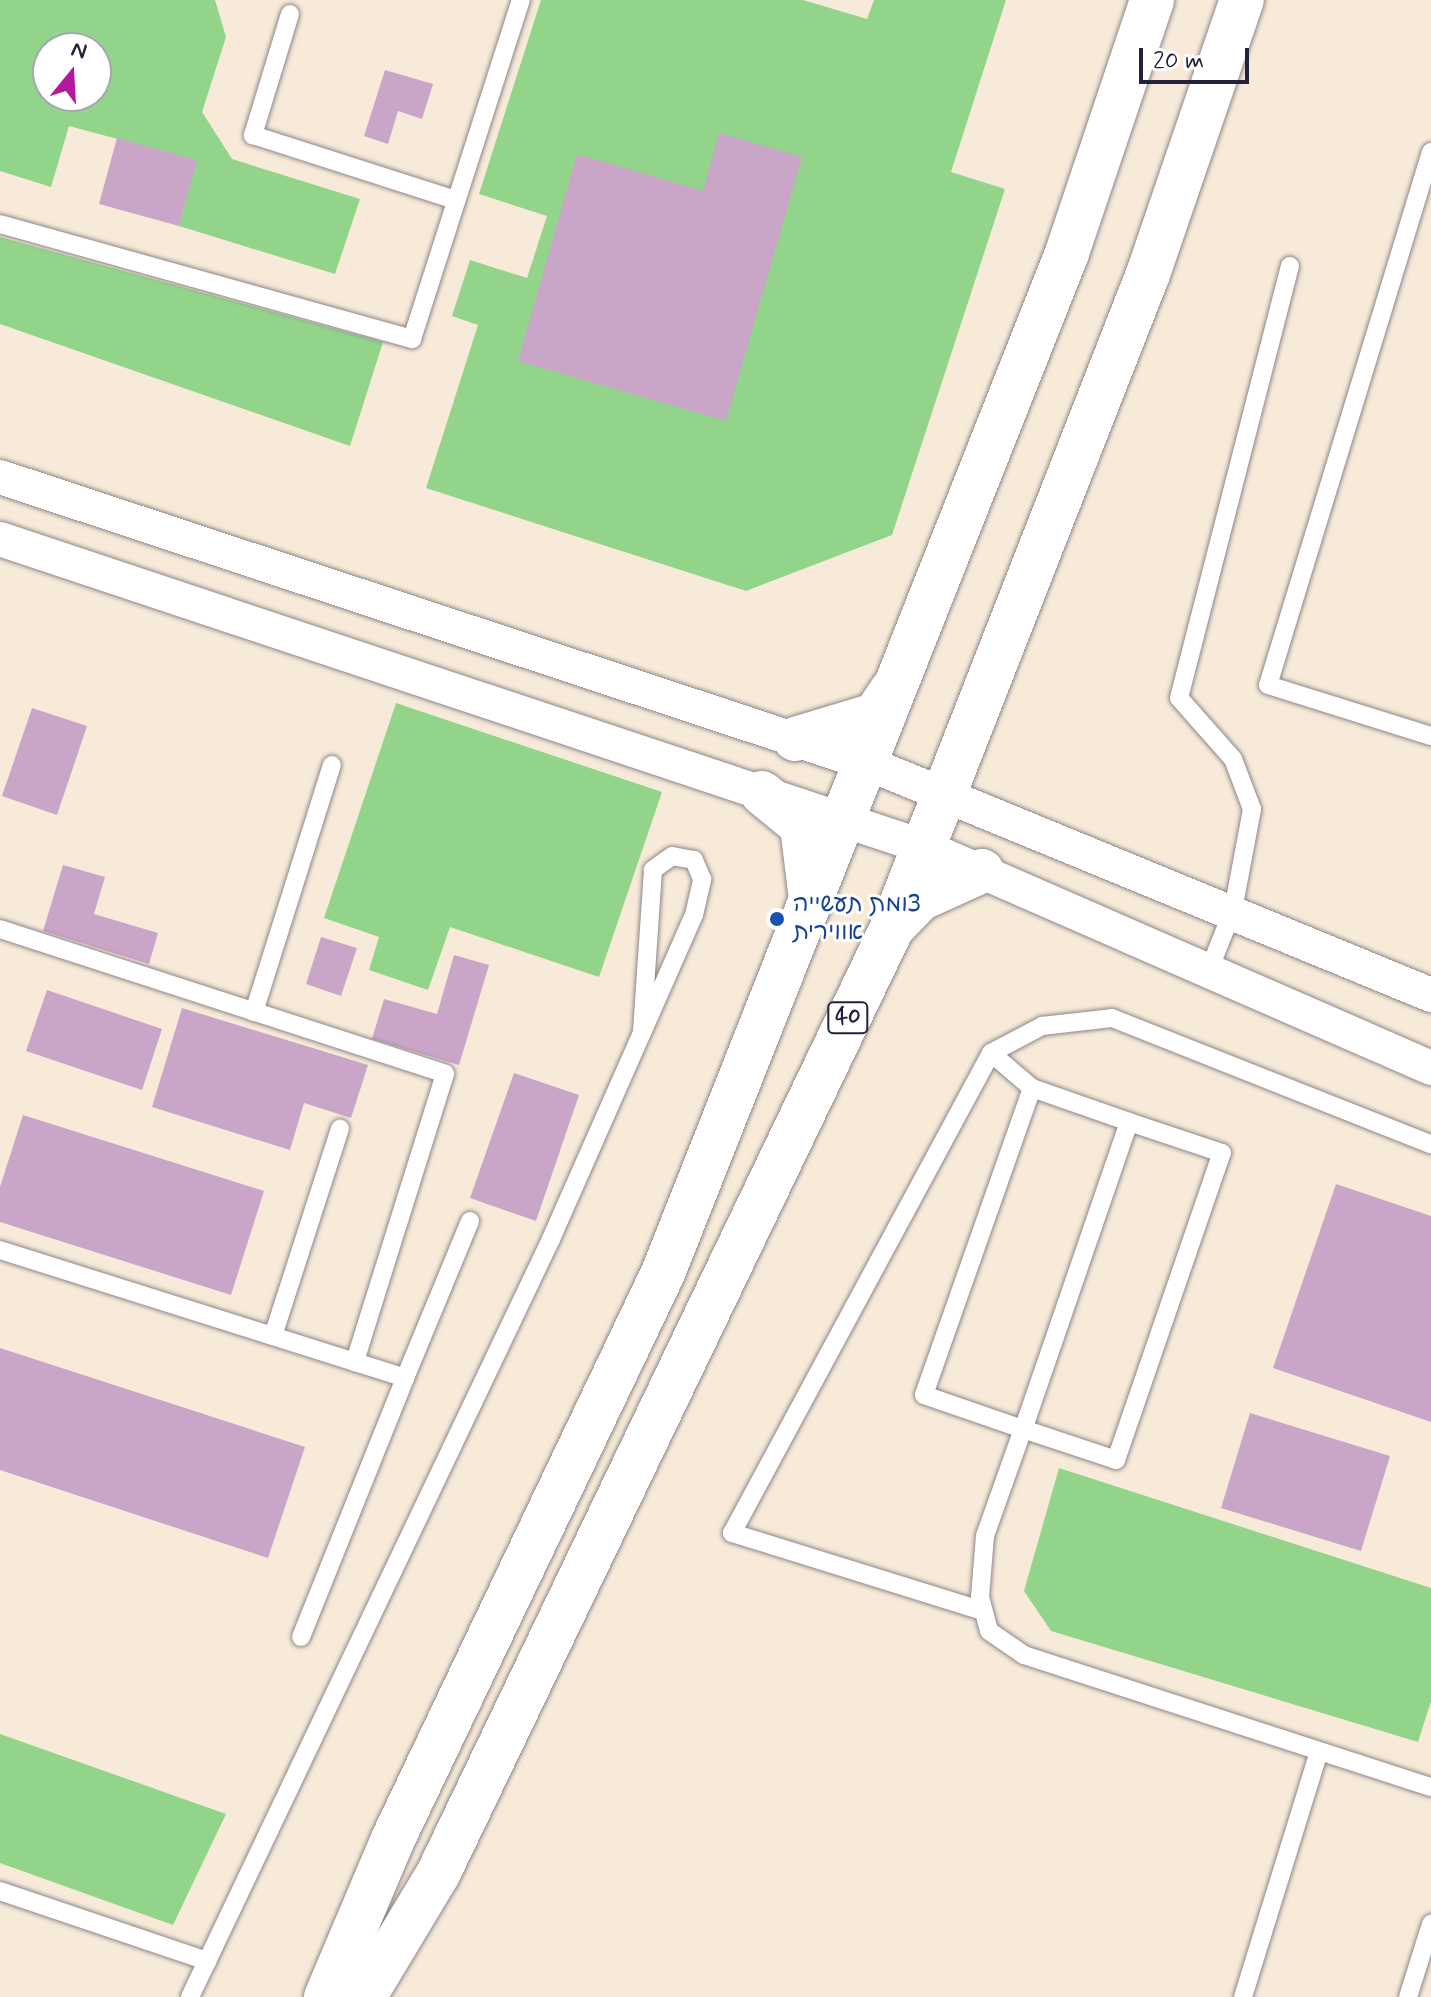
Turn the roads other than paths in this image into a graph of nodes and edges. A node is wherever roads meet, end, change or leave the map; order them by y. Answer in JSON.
{"nodes":[{"id":1,"x":521,"y":0,"type":"edge"},
{"id":2,"x":1152,"y":0,"type":"edge"},
{"id":3,"x":1242,"y":0,"type":"edge"},
{"id":4,"x":290,"y":14,"type":"dead end"},
{"id":5,"x":1431,"y":152,"type":"edge"},
{"id":6,"x":456,"y":200,"type":"junction"},
{"id":7,"x":0,"y":224,"type":"edge"},
{"id":8,"x":1290,"y":266,"type":"dead end"},
{"id":9,"x":0,"y":477,"type":"edge"},
{"id":10,"x":0,"y":539,"type":"edge"},
{"id":11,"x":907,"y":668,"type":"junction"},
{"id":12,"x":1431,"y":736,"type":"edge"},
{"id":13,"x":795,"y":739,"type":"junction"},
{"id":14,"x":869,"y":764,"type":"junction"},
{"id":15,"x":332,"y":765,"type":"dead end"},
{"id":16,"x":762,"y":793,"type":"junction"},
{"id":17,"x":948,"y":793,"type":"junction"},
{"id":18,"x":847,"y":821,"type":"junction"},
{"id":19,"x":927,"y":848,"type":"junction"},
{"id":20,"x":982,"y":871,"type":"junction"},
{"id":21,"x":811,"y":907,"type":"junction"},
{"id":22,"x":1233,"y":910,"type":"junction"},
{"id":23,"x":0,"y":929,"type":"edge"},
{"id":24,"x":891,"y":930,"type":"junction"},
{"id":25,"x":1209,"y":970,"type":"junction"},
{"id":26,"x":1431,"y":995,"type":"edge"},
{"id":27,"x":254,"y":1012,"type":"junction"},
{"id":28,"x":642,"y":1030,"type":"junction"},
{"id":29,"x":991,"y":1053,"type":"junction"},
{"id":30,"x":1431,"y":1068,"type":"edge"},
{"id":31,"x":1032,"y":1088,"type":"junction"},
{"id":32,"x":1129,"y":1122,"type":"junction"},
{"id":33,"x":340,"y":1129,"type":"dead end"},
{"id":34,"x":1431,"y":1144,"type":"edge"},
{"id":35,"x":470,"y":1221,"type":"dead end"},
{"id":36,"x":0,"y":1250,"type":"edge"},
{"id":37,"x":273,"y":1336,"type":"junction"},
{"id":38,"x":355,"y":1362,"type":"junction"},
{"id":39,"x":405,"y":1378,"type":"junction"},
{"id":40,"x":1023,"y":1429,"type":"junction"},
{"id":41,"x":983,"y":1611,"type":"junction"},
{"id":42,"x":301,"y":1637,"type":"dead end"},
{"id":43,"x":1319,"y":1751,"type":"junction"},
{"id":44,"x":1431,"y":1787,"type":"edge"},
{"id":45,"x":0,"y":1891,"type":"edge"},
{"id":46,"x":1431,"y":1924,"type":"edge"},
{"id":47,"x":207,"y":1961,"type":"junction"},
{"id":48,"x":190,"y":1997,"type":"edge"},
{"id":49,"x":326,"y":1997,"type":"edge"},
{"id":50,"x":364,"y":1997,"type":"edge"},
{"id":51,"x":1243,"y":1997,"type":"edge"},
{"id":52,"x":1408,"y":1997,"type":"edge"}],
"edges":[{"from":1,"to":6,"type":"lane"},
{"from":2,"to":11,"type":"highway"},
{"from":3,"to":17,"type":"highway","number":"40"},
{"from":4,"to":6,"type":"lane"},
{"from":5,"to":12,"type":"lane"},
{"from":6,"to":7,"type":"lane"},
{"from":8,"to":22,"type":"lane"},
{"from":9,"to":13,"type":"street"},
{"from":10,"to":16,"type":"street"},
{"from":11,"to":13,"type":"highway"},
{"from":11,"to":14,"type":"highway"},
{"from":13,"to":14,"type":"street"},
{"from":14,"to":17,"type":"street"},
{"from":14,"to":18,"type":"highway"},
{"from":15,"to":27,"type":"lane"},
{"from":16,"to":18,"type":"street"},
{"from":16,"to":21,"type":"highway"},
{"from":17,"to":19,"type":"highway","number":"40"},
{"from":17,"to":22,"type":"street"},
{"from":18,"to":19,"type":"street"},
{"from":18,"to":21,"type":"highway"},
{"from":19,"to":20,"type":"street"},
{"from":19,"to":24,"type":"highway","number":"40"},
{"from":20,"to":24,"type":"highway"},
{"from":20,"to":25,"type":"street"},
{"from":21,"to":49,"type":"highway"},
{"from":22,"to":25,"type":"lane"},
{"from":22,"to":26,"type":"street"},
{"from":23,"to":27,"type":"lane"},
{"from":24,"to":50,"type":"highway","number":"40"},
{"from":25,"to":30,"type":"street"},
{"from":27,"to":38,"type":"lane"},
{"from":28,"to":28,"type":"lane"},
{"from":28,"to":47,"type":"lane"},
{"from":29,"to":31,"type":"lane"},
{"from":29,"to":34,"type":"lane"},
{"from":29,"to":41,"type":"lane"},
{"from":31,"to":32,"type":"lane"},
{"from":31,"to":40,"type":"lane"},
{"from":32,"to":40,"type":"lane"},
{"from":32,"to":40,"type":"lane"},
{"from":33,"to":37,"type":"lane"},
{"from":35,"to":39,"type":"lane"},
{"from":36,"to":37,"type":"lane"},
{"from":37,"to":38,"type":"lane"},
{"from":38,"to":39,"type":"lane"},
{"from":39,"to":42,"type":"lane"},
{"from":40,"to":41,"type":"lane"},
{"from":41,"to":43,"type":"lane"},
{"from":43,"to":44,"type":"lane"},
{"from":43,"to":51,"type":"lane"},
{"from":45,"to":47,"type":"lane"},
{"from":46,"to":52,"type":"lane"},
{"from":47,"to":48,"type":"lane"}]}
